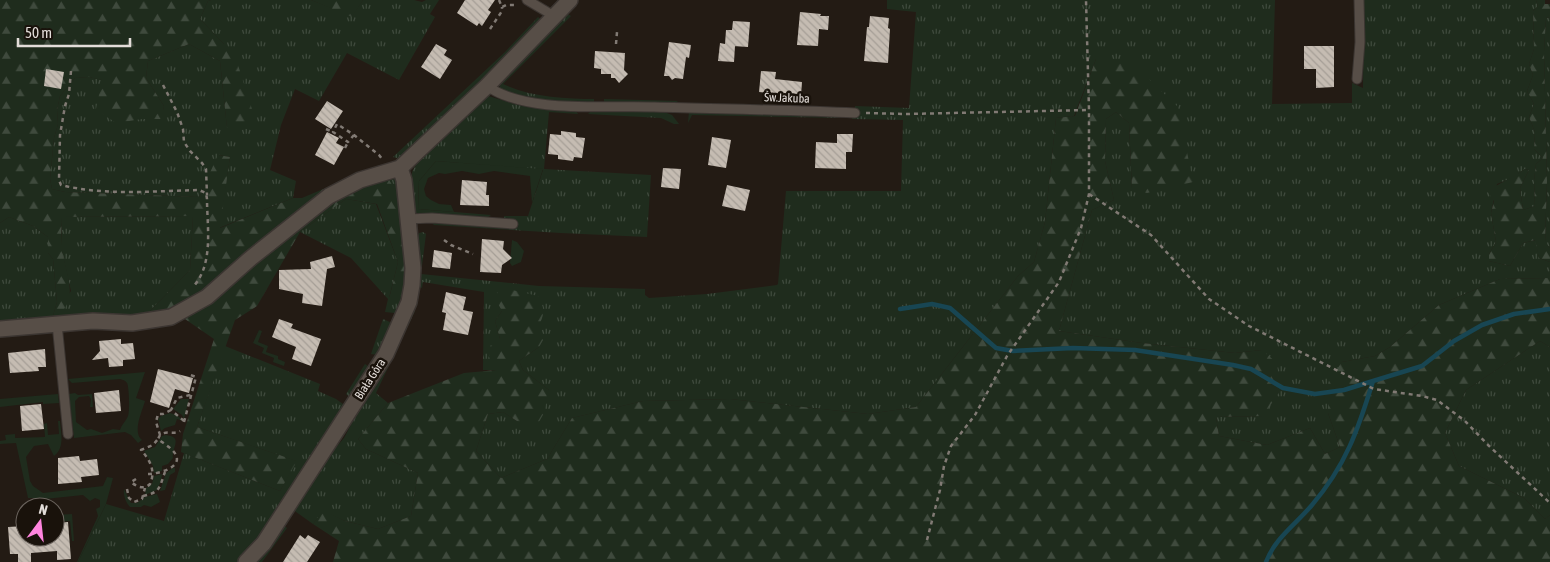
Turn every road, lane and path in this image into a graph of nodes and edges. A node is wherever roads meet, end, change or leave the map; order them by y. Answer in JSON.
{"nodes":[{"id":1,"x":498,"y":0,"type":"edge"},
{"id":2,"x":570,"y":0,"type":"edge"},
{"id":3,"x":1086,"y":0,"type":"edge"},
{"id":4,"x":1359,"y":0,"type":"edge"},
{"id":5,"x":524,"y":3,"type":"edge"},
{"id":6,"x":502,"y":7,"type":"junction"},
{"id":7,"x":554,"y":16,"type":"junction"},
{"id":8,"x":490,"y":28,"type":"dead end"},
{"id":9,"x":617,"y":32,"type":"dead end"},
{"id":10,"x":616,"y":44,"type":"dead end"},
{"id":11,"x":71,"y":71,"type":"dead end"},
{"id":12,"x":1357,"y":79,"type":"dead end"},
{"id":13,"x":163,"y":85,"type":"dead end"},
{"id":14,"x":487,"y":86,"type":"junction"},
{"id":15,"x":1089,"y":110,"type":"junction"},
{"id":16,"x":855,"y":113,"type":"joint"},
{"id":17,"x":326,"y":129,"type":"dead end"},
{"id":18,"x":332,"y":132,"type":"junction"},
{"id":19,"x":354,"y":134,"type":"junction"},
{"id":20,"x":348,"y":142,"type":"junction"},
{"id":21,"x":345,"y":148,"type":"dead end"},
{"id":22,"x":384,"y":162,"type":"dead end"},
{"id":23,"x":400,"y":168,"type":"junction"},
{"id":24,"x":1089,"y":194,"type":"junction"},
{"id":25,"x":207,"y":198,"type":"junction"},
{"id":26,"x":408,"y":220,"type":"junction"},
{"id":27,"x":512,"y":224,"type":"dead end"},
{"id":28,"x":444,"y":240,"type":"dead end"},
{"id":29,"x":473,"y":254,"type":"dead end"},
{"id":30,"x":192,"y":288,"type":"dead end"},
{"id":31,"x":57,"y":324,"type":"junction"},
{"id":32,"x":0,"y":329,"type":"edge"},
{"id":33,"x":188,"y":374,"type":"dead end"},
{"id":34,"x":190,"y":395,"type":"junction"},
{"id":35,"x":170,"y":410,"type":"junction"},
{"id":36,"x":180,"y":431,"type":"dead end"},
{"id":37,"x":68,"y":434,"type":"dead end"},
{"id":38,"x":160,"y":435,"type":"junction"},
{"id":39,"x":158,"y":440,"type":"junction"},
{"id":40,"x":165,"y":472,"type":"junction"},
{"id":41,"x":148,"y":474,"type":"dead end"},
{"id":42,"x":153,"y":474,"type":"junction"},
{"id":43,"x":136,"y":479,"type":"dead end"},
{"id":44,"x":145,"y":488,"type":"junction"},
{"id":45,"x":128,"y":489,"type":"dead end"},
{"id":46,"x":143,"y":496,"type":"junction"},
{"id":47,"x":1550,"y":503,"type":"edge"},
{"id":48,"x":927,"y":540,"type":"dead end"},
{"id":49,"x":246,"y":562,"type":"edge"}],
"edges":[{"from":1,"to":6,"type":"path"},
{"from":2,"to":7,"type":"street"},
{"from":3,"to":15,"type":"path"},
{"from":4,"to":12,"type":"lane"},
{"from":5,"to":6,"type":"path"},
{"from":5,"to":7,"type":"lane"},
{"from":6,"to":8,"type":"path"},
{"from":7,"to":14,"type":"street"},
{"from":9,"to":10,"type":"path"},
{"from":11,"to":25,"type":"path"},
{"from":13,"to":25,"type":"path"},
{"from":14,"to":16,"type":"lane","name":"Św.Jakuba"},
{"from":14,"to":23,"type":"street"},
{"from":15,"to":16,"type":"path"},
{"from":15,"to":24,"type":"path"},
{"from":17,"to":18,"type":"path"},
{"from":18,"to":19,"type":"path"},
{"from":18,"to":20,"type":"path"},
{"from":19,"to":20,"type":"path"},
{"from":19,"to":22,"type":"path"},
{"from":20,"to":21,"type":"path"},
{"from":23,"to":26,"type":"street","name":"Biała Góra"},
{"from":23,"to":31,"type":"street"},
{"from":24,"to":47,"type":"path"},
{"from":24,"to":48,"type":"path"},
{"from":25,"to":30,"type":"path"},
{"from":26,"to":27,"type":"lane"},
{"from":26,"to":49,"type":"street","name":"Biała Góra"},
{"from":28,"to":29,"type":"path"},
{"from":31,"to":32,"type":"street"},
{"from":31,"to":37,"type":"lane"},
{"from":33,"to":34,"type":"path"},
{"from":34,"to":35,"type":"path"},
{"from":34,"to":35,"type":"path"},
{"from":35,"to":38,"type":"path"},
{"from":36,"to":38,"type":"path"},
{"from":38,"to":39,"type":"path"},
{"from":39,"to":40,"type":"path"},
{"from":39,"to":42,"type":"path"},
{"from":40,"to":42,"type":"path"},
{"from":40,"to":46,"type":"path"},
{"from":41,"to":42,"type":"path"},
{"from":42,"to":44,"type":"path"},
{"from":43,"to":44,"type":"path"},
{"from":44,"to":46,"type":"path"},
{"from":45,"to":46,"type":"path"}]}
